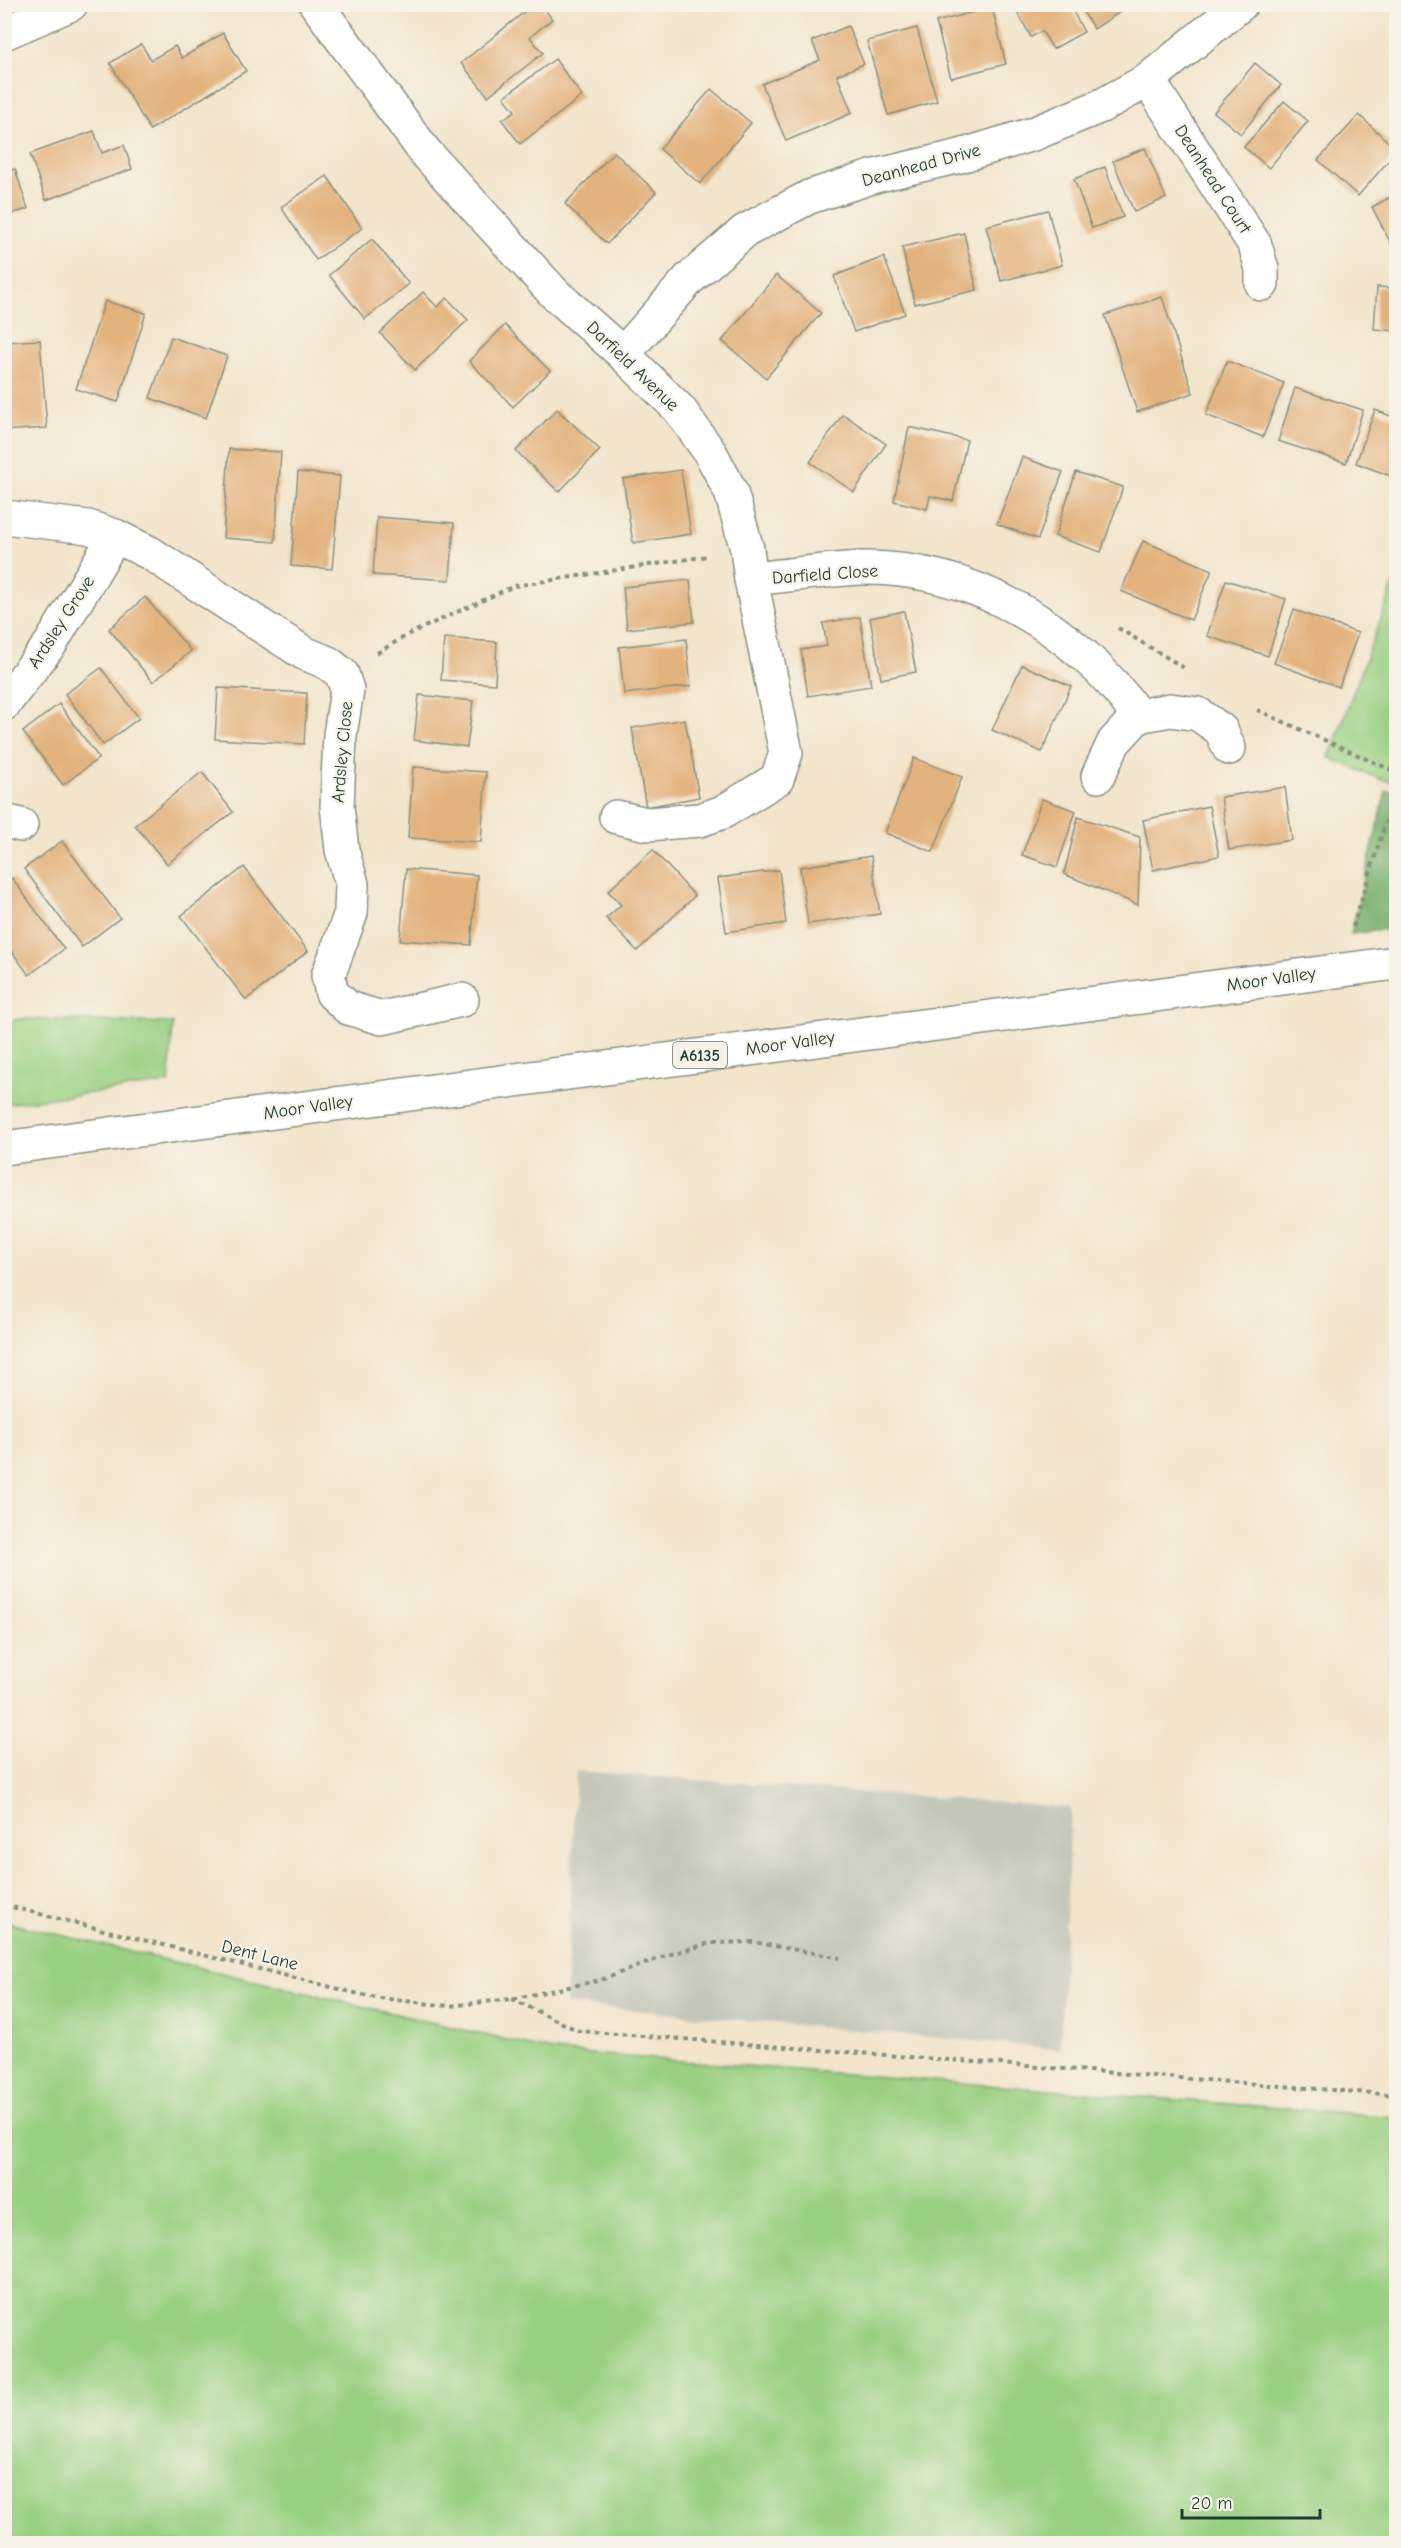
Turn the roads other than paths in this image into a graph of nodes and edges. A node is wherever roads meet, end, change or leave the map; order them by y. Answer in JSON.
{"nodes":[{"id":1,"x":71,"y":4,"type":"edge"},
{"id":2,"x":316,"y":4,"type":"edge"},
{"id":3,"x":1241,"y":4,"type":"edge"},
{"id":4,"x":4,"y":33,"type":"edge"},
{"id":5,"x":1148,"y":80,"type":"junction"},
{"id":6,"x":1262,"y":284,"type":"dead end"},
{"id":7,"x":623,"y":354,"type":"junction"},
{"id":8,"x":4,"y":517,"type":"edge"},
{"id":9,"x":115,"y":536,"type":"junction"},
{"id":10,"x":749,"y":564,"type":"junction"},
{"id":11,"x":4,"y":704,"type":"edge"},
{"id":12,"x":1138,"y":716,"type":"junction"},
{"id":13,"x":1229,"y":748,"type":"dead end"},
{"id":14,"x":1098,"y":776,"type":"dead end"},
{"id":15,"x":616,"y":817,"type":"dead end"},
{"id":16,"x":1396,"y":963,"type":"edge"},
{"id":17,"x":462,"y":1000,"type":"dead end"},
{"id":18,"x":4,"y":1148,"type":"edge"}],
"edges":[{"from":1,"to":4,"type":"street"},
{"from":2,"to":7,"type":"street","name":"Darfield Avenue"},
{"from":3,"to":5,"type":"street","name":"Deanhead Drive"},
{"from":5,"to":6,"type":"street","name":"Deanhead Court"},
{"from":5,"to":7,"type":"street","name":"Deanhead Drive"},
{"from":7,"to":10,"type":"street","name":"Darfield Avenue"},
{"from":8,"to":9,"type":"street","name":"Ardsley Close"},
{"from":9,"to":11,"type":"street","name":"Ardsley Grove"},
{"from":9,"to":17,"type":"street","name":"Ardsley Close"},
{"from":10,"to":12,"type":"street","name":"Darfield Close"},
{"from":10,"to":15,"type":"street","name":"Darfield Avenue"},
{"from":12,"to":13,"type":"street"},
{"from":12,"to":14,"type":"street"},
{"from":16,"to":18,"type":"street","name":"Moor Valley","number":"A6135"}]}
